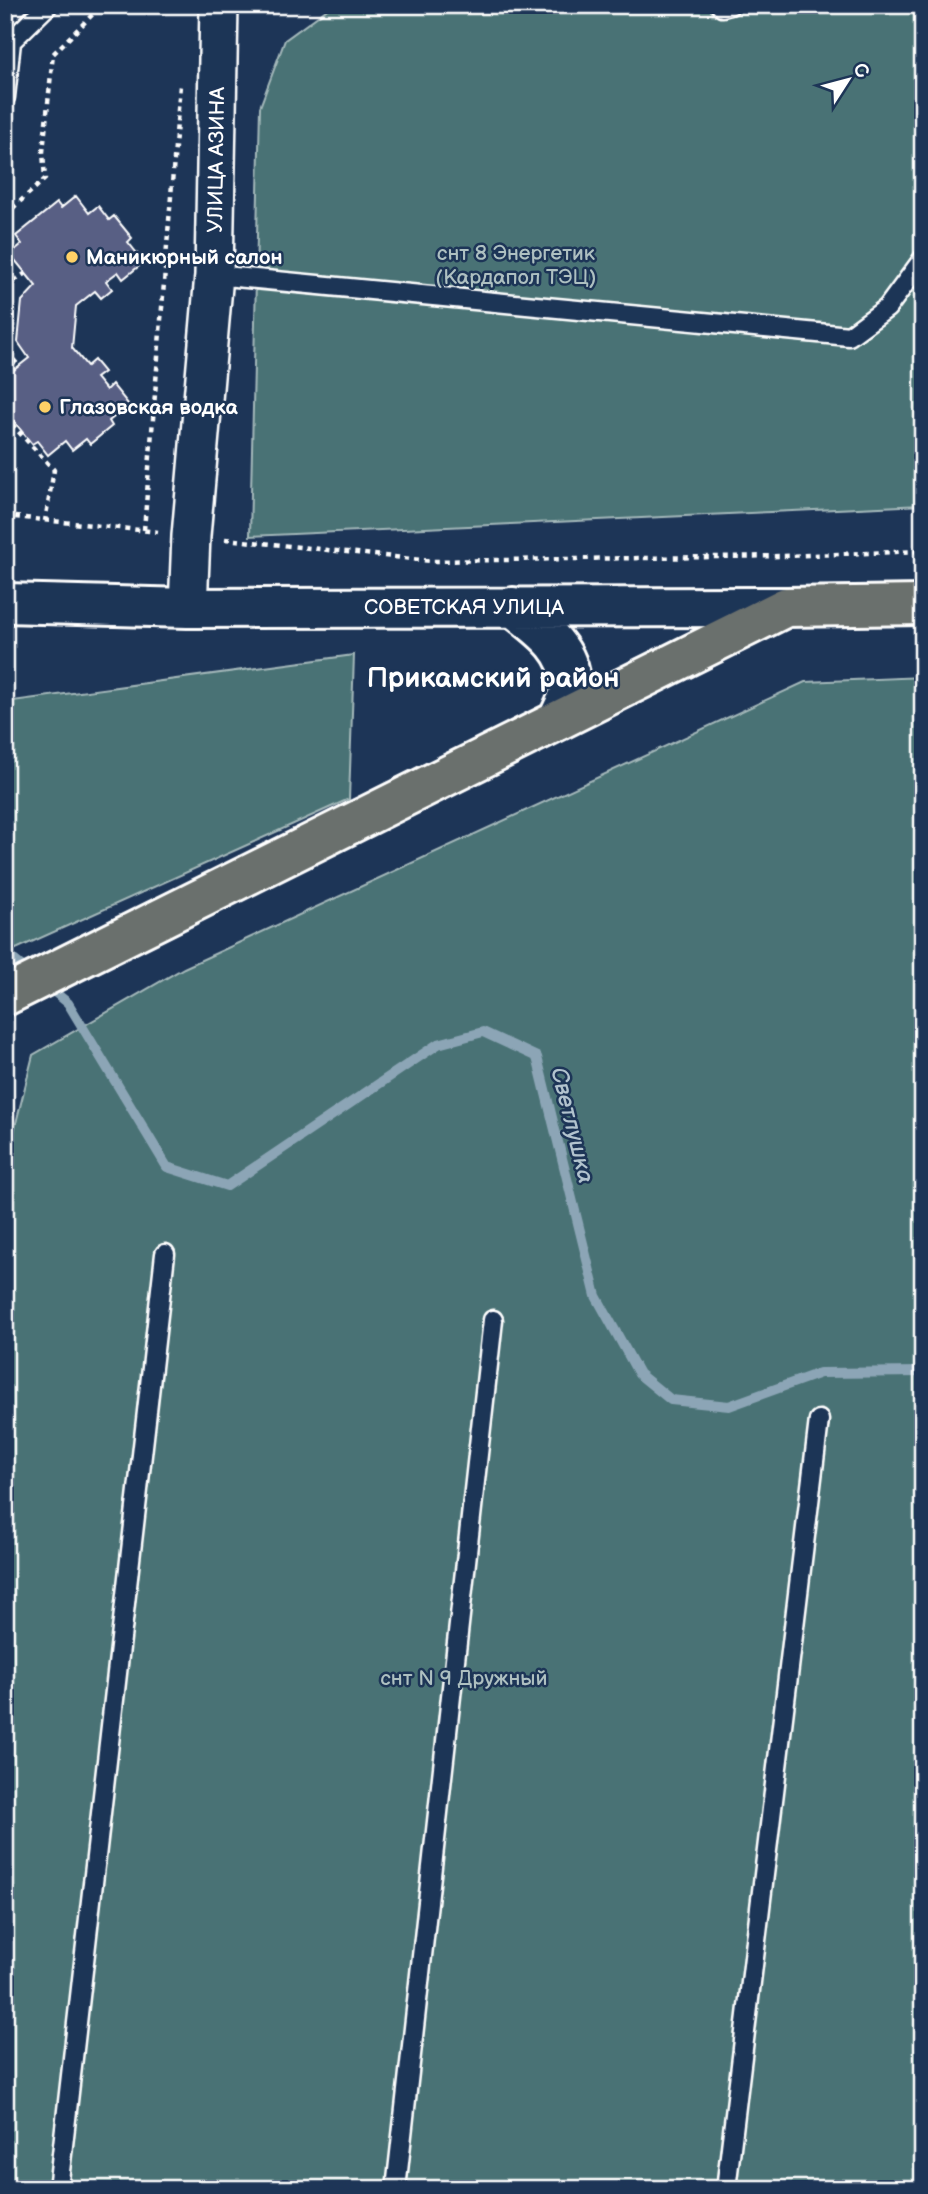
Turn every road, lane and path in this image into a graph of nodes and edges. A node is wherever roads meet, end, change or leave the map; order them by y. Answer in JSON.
{"nodes":[{"id":1,"x":48,"y":5,"type":"edge"},
{"id":2,"x":102,"y":5,"type":"edge"},
{"id":3,"x":219,"y":5,"type":"edge"},
{"id":4,"x":720,"y":5,"type":"edge"},
{"id":5,"x":730,"y":5,"type":"edge"},
{"id":6,"x":8,"y":44,"type":"edge"},
{"id":7,"x":181,"y":74,"type":"dead end"},
{"id":8,"x":5,"y":97,"type":"edge"},
{"id":9,"x":5,"y":215,"type":"edge"},
{"id":10,"x":923,"y":259,"type":"edge"},
{"id":11,"x":5,"y":270,"type":"edge"},
{"id":12,"x":26,"y":273,"type":"dead end"},
{"id":13,"x":214,"y":275,"type":"junction"},
{"id":14,"x":14,"y":281,"type":"junction"},
{"id":15,"x":5,"y":289,"type":"edge"},
{"id":16,"x":6,"y":352,"type":"edge"},
{"id":17,"x":19,"y":366,"type":"dead end"},
{"id":18,"x":5,"y":416,"type":"edge"},
{"id":19,"x":5,"y":516,"type":"edge"},
{"id":20,"x":45,"y":521,"type":"junction"},
{"id":21,"x":144,"y":530,"type":"junction"},
{"id":22,"x":191,"y":536,"type":"junction"},
{"id":23,"x":923,"y":551,"type":"edge"},
{"id":24,"x":5,"y":603,"type":"edge"},
{"id":25,"x":923,"y":605,"type":"edge"},
{"id":26,"x":513,"y":607,"type":"junction"},
{"id":27,"x":786,"y":607,"type":"junction"},
{"id":28,"x":188,"y":608,"type":"junction"},
{"id":29,"x":558,"y":720,"type":"junction"},
{"id":30,"x":5,"y":996,"type":"edge"},
{"id":31,"x":164,"y":1254,"type":"dead end"},
{"id":32,"x":493,"y":1320,"type":"dead end"},
{"id":33,"x":819,"y":1420,"type":"dead end"},
{"id":34,"x":58,"y":2189,"type":"edge"},
{"id":35,"x":397,"y":2189,"type":"edge"},
{"id":36,"x":726,"y":2189,"type":"edge"}],
"edges":[{"from":1,"to":6,"type":"lane"},
{"from":2,"to":9,"type":"path"},
{"from":3,"to":13,"type":"street","name":"УЛИЦА АЗИНА"},
{"from":4,"to":5,"type":"lane"},
{"from":6,"to":8,"type":"lane"},
{"from":7,"to":21,"type":"path"},
{"from":10,"to":13,"type":"lane"},
{"from":11,"to":14,"type":"path"},
{"from":12,"to":14,"type":"path"},
{"from":13,"to":22,"type":"street","name":"УЛИЦА АЗИНА"},
{"from":14,"to":15,"type":"path"},
{"from":16,"to":17,"type":"path"},
{"from":18,"to":20,"type":"path"},
{"from":19,"to":20,"type":"path"},
{"from":20,"to":21,"type":"path"},
{"from":21,"to":22,"type":"path"},
{"from":22,"to":23,"type":"path"},
{"from":22,"to":28,"type":"street","name":"УЛИЦА АЗИНА"},
{"from":24,"to":28,"type":"main road","name":"СОВЕТСКАЯ УЛИЦА"},
{"from":25,"to":27,"type":"main road","name":"СОВЕТСКАЯ УЛИЦА"},
{"from":26,"to":27,"type":"main road","name":"СОВЕТСКАЯ УЛИЦА"},
{"from":26,"to":28,"type":"main road","name":"СОВЕТСКАЯ УЛИЦА"},
{"from":26,"to":29,"type":"main road"},
{"from":27,"to":29,"type":"main road"},
{"from":29,"to":30,"type":"main road"},
{"from":31,"to":34,"type":"lane"},
{"from":32,"to":35,"type":"lane"},
{"from":33,"to":36,"type":"lane"}]}
